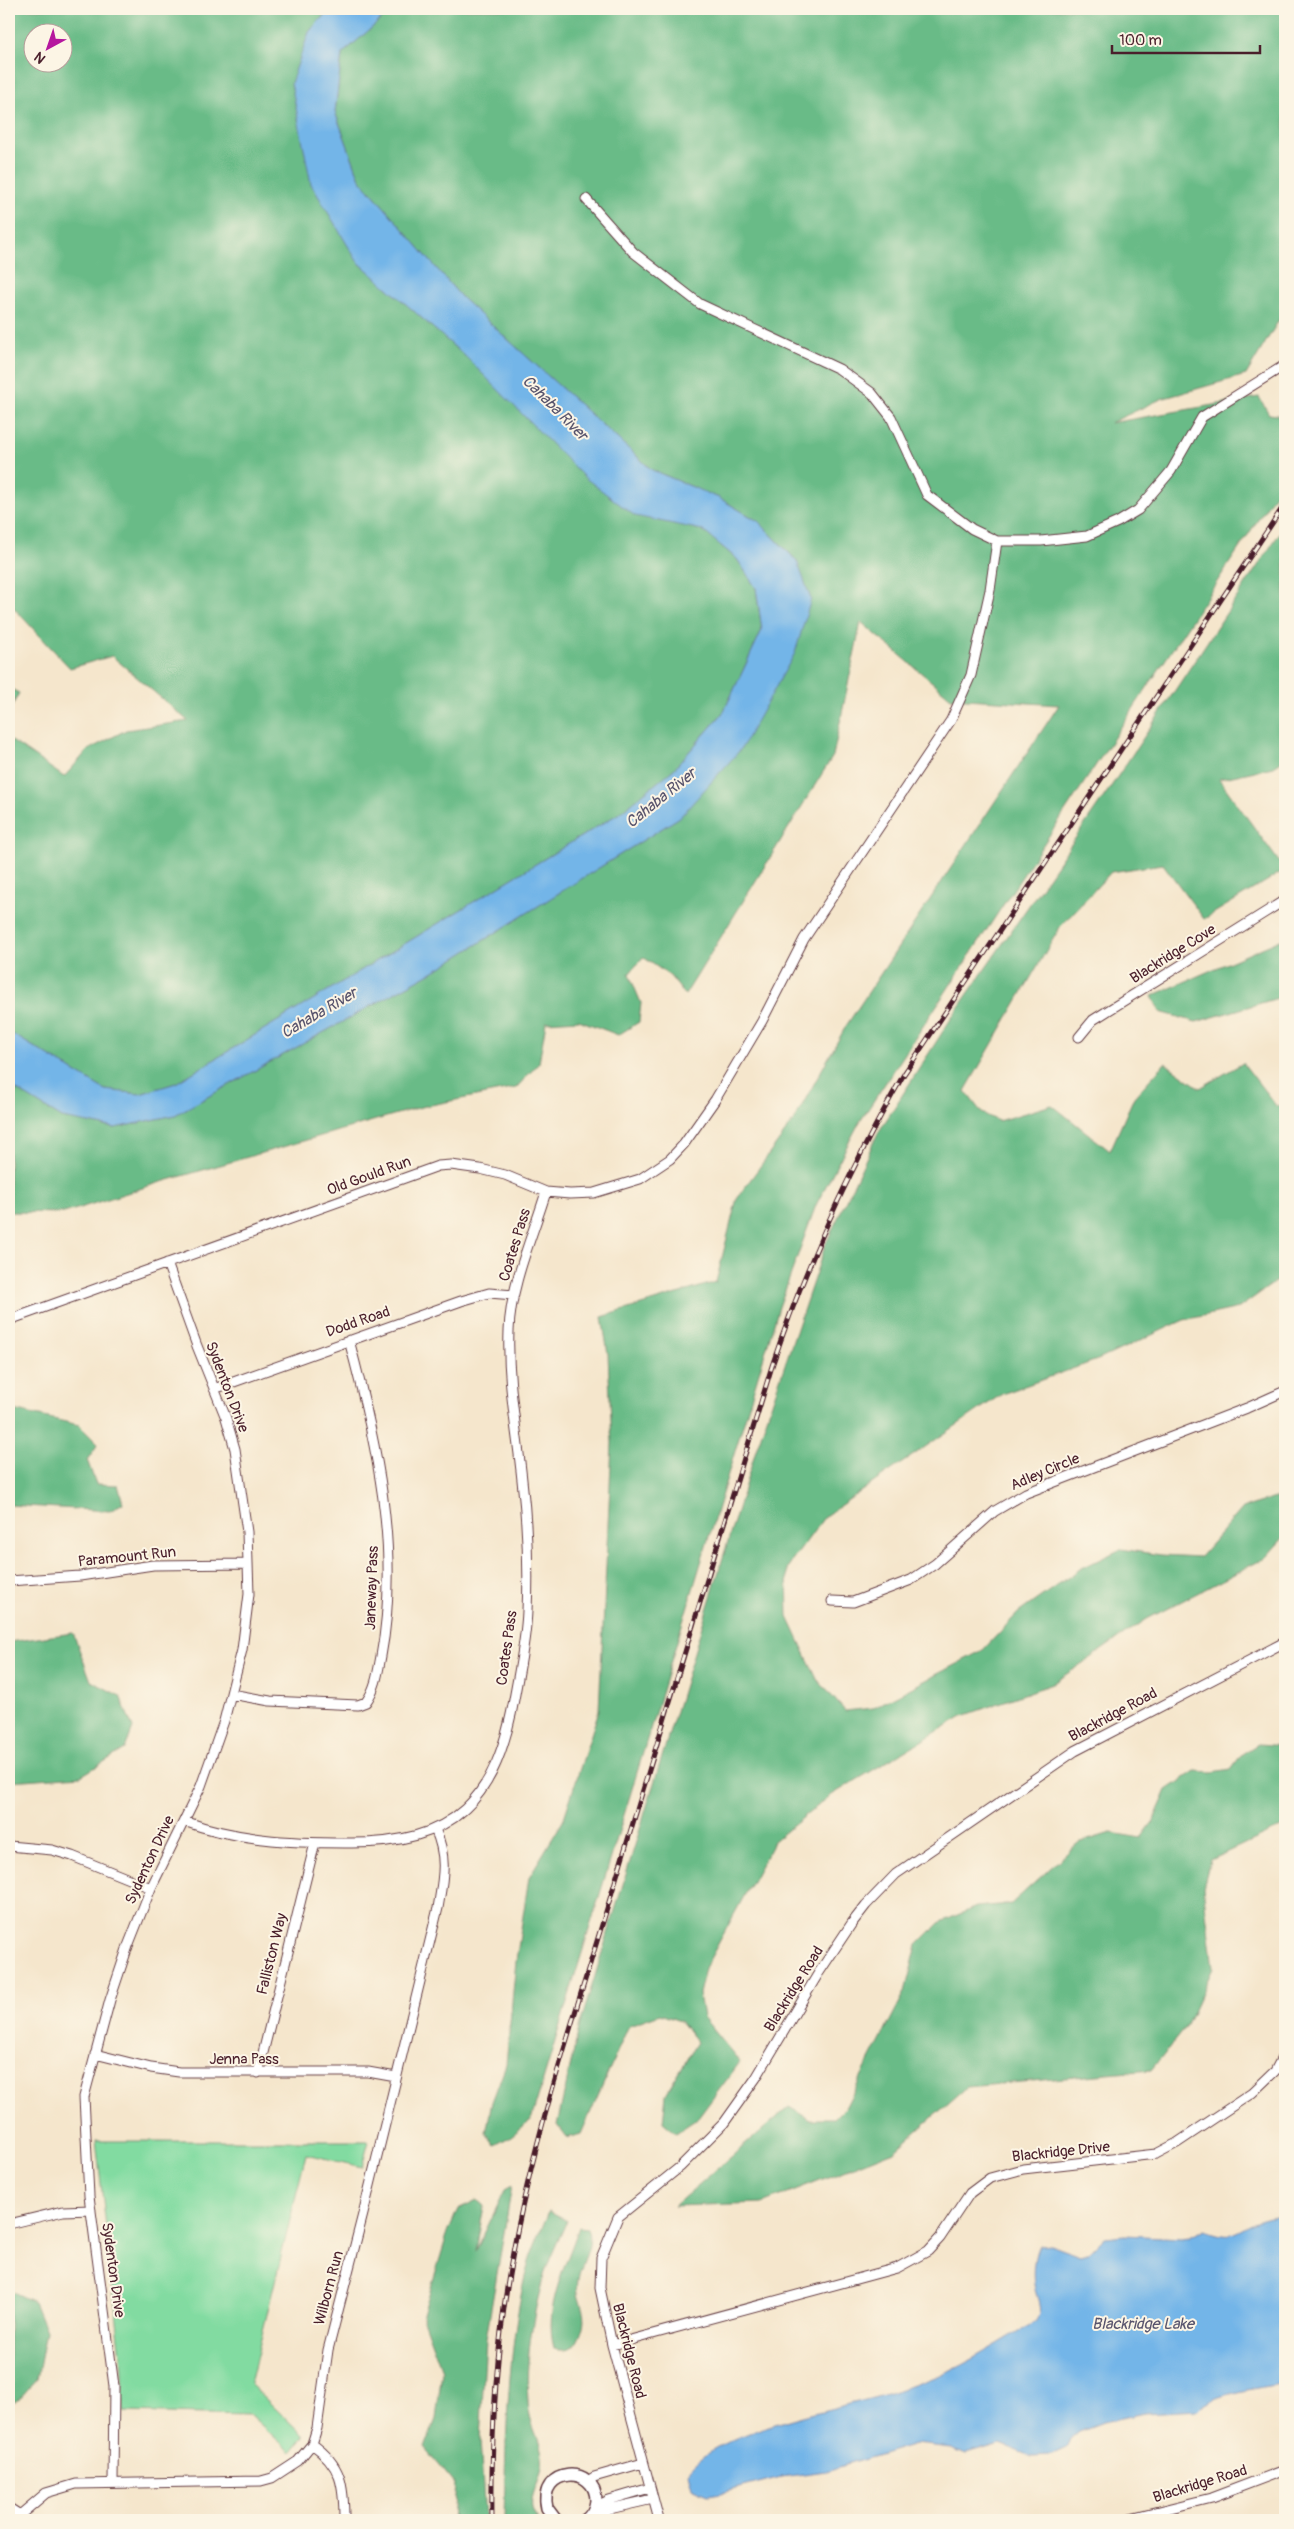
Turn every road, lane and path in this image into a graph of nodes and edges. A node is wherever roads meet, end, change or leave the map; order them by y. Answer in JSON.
{"nodes":[{"id":1,"x":586,"y":200,"type":"dead end"},
{"id":2,"x":1285,"y":365,"type":"edge"},
{"id":3,"x":998,"y":541,"type":"junction"},
{"id":4,"x":1285,"y":900,"type":"edge"},
{"id":5,"x":1079,"y":1037,"type":"dead end"},
{"id":6,"x":546,"y":1192,"type":"junction"},
{"id":7,"x":167,"y":1263,"type":"junction"},
{"id":8,"x":514,"y":1295,"type":"junction"},
{"id":9,"x":9,"y":1320,"type":"edge"},
{"id":10,"x":350,"y":1340,"type":"junction"},
{"id":11,"x":214,"y":1389,"type":"junction"},
{"id":12,"x":1285,"y":1391,"type":"edge"},
{"id":13,"x":248,"y":1564,"type":"junction"},
{"id":14,"x":9,"y":1581,"type":"edge"},
{"id":15,"x":832,"y":1601,"type":"dead end"},
{"id":16,"x":1285,"y":1642,"type":"edge"},
{"id":17,"x":231,"y":1694,"type":"junction"},
{"id":18,"x":184,"y":1821,"type":"junction"},
{"id":19,"x":435,"y":1829,"type":"junction"},
{"id":20,"x":315,"y":1843,"type":"junction"},
{"id":21,"x":9,"y":1846,"type":"edge"},
{"id":22,"x":151,"y":1888,"type":"junction"},
{"id":23,"x":1285,"y":2052,"type":"edge"},
{"id":24,"x":94,"y":2054,"type":"junction"},
{"id":25,"x":258,"y":2073,"type":"junction"},
{"id":26,"x":396,"y":2078,"type":"junction"},
{"id":27,"x":91,"y":2210,"type":"junction"},
{"id":28,"x":9,"y":2224,"type":"edge"},
{"id":29,"x":612,"y":2345,"type":"junction"},
{"id":30,"x":312,"y":2444,"type":"junction"},
{"id":31,"x":643,"y":2463,"type":"junction"},
{"id":32,"x":1285,"y":2470,"type":"edge"},
{"id":33,"x":113,"y":2482,"type":"junction"},
{"id":34,"x":588,"y":2482,"type":"junction"},
{"id":35,"x":650,"y":2488,"type":"junction"},
{"id":36,"x":653,"y":2500,"type":"junction"},
{"id":37,"x":9,"y":2508,"type":"edge"},
{"id":38,"x":591,"y":2513,"type":"edge"},
{"id":39,"x":19,"y":2518,"type":"edge"},
{"id":40,"x":344,"y":2520,"type":"edge"},
{"id":41,"x":556,"y":2520,"type":"edge"},
{"id":42,"x":659,"y":2520,"type":"edge"},
{"id":43,"x":1122,"y":2520,"type":"edge"}],
"edges":[{"from":1,"to":3,"type":"street"},
{"from":2,"to":3,"type":"street"},
{"from":3,"to":6,"type":"street","name":"Old Gould Run"},
{"from":4,"to":5,"type":"street","name":"Blackridge Cove"},
{"from":6,"to":7,"type":"street","name":"Old Gould Run"},
{"from":6,"to":8,"type":"street","name":"Coates Pass"},
{"from":7,"to":9,"type":"street","name":"Old Gould Run"},
{"from":7,"to":11,"type":"street","name":"Sydenton Drive"},
{"from":8,"to":10,"type":"street","name":"Dodd Road"},
{"from":8,"to":19,"type":"street","name":"Coates Pass"},
{"from":10,"to":11,"type":"street","name":"Dodd Road"},
{"from":10,"to":17,"type":"street","name":"Janeway Pass"},
{"from":11,"to":13,"type":"street","name":"Sydenton Drive"},
{"from":12,"to":15,"type":"street","name":"Adley Circle"},
{"from":13,"to":14,"type":"street","name":"Paramount Run"},
{"from":13,"to":17,"type":"street","name":"Sydenton Drive"},
{"from":16,"to":29,"type":"street","name":"Blackridge Road"},
{"from":17,"to":18,"type":"street","name":"Sydenton Drive"},
{"from":18,"to":20,"type":"street","name":"Coates Pass"},
{"from":18,"to":22,"type":"street","name":"Sydenton Drive"},
{"from":19,"to":20,"type":"street","name":"Coates Pass"},
{"from":19,"to":26,"type":"street","name":"Wilborn Run"},
{"from":20,"to":25,"type":"street","name":"Falliston Way"},
{"from":21,"to":22,"type":"street"},
{"from":22,"to":24,"type":"street","name":"Sydenton Drive"},
{"from":23,"to":29,"type":"street","name":"Blackridge Drive"},
{"from":24,"to":25,"type":"street","name":"Jenna Pass"},
{"from":24,"to":27,"type":"street","name":"Sydenton Drive"},
{"from":25,"to":26,"type":"street","name":"Jenna Pass"},
{"from":26,"to":30,"type":"street","name":"Wilborn Run"},
{"from":27,"to":28,"type":"street"},
{"from":27,"to":33,"type":"street","name":"Sydenton Drive"},
{"from":29,"to":31,"type":"street","name":"Blackridge Road"},
{"from":30,"to":33,"type":"street","name":"Wilborn Run"},
{"from":30,"to":40,"type":"street"},
{"from":31,"to":34,"type":"street"},
{"from":31,"to":35,"type":"street","name":"Blackridge Road"},
{"from":32,"to":43,"type":"street","name":"Blackridge Road"},
{"from":33,"to":39,"type":"street","name":"Wilborn Run"},
{"from":34,"to":38,"type":"street"},
{"from":34,"to":41,"type":"street"},
{"from":35,"to":36,"type":"street","name":"Blackridge Road"},
{"from":35,"to":38,"type":"street"},
{"from":36,"to":38,"type":"street"},
{"from":36,"to":42,"type":"street","name":"Blackridge Road"},
{"from":37,"to":39,"type":"street"}]}
